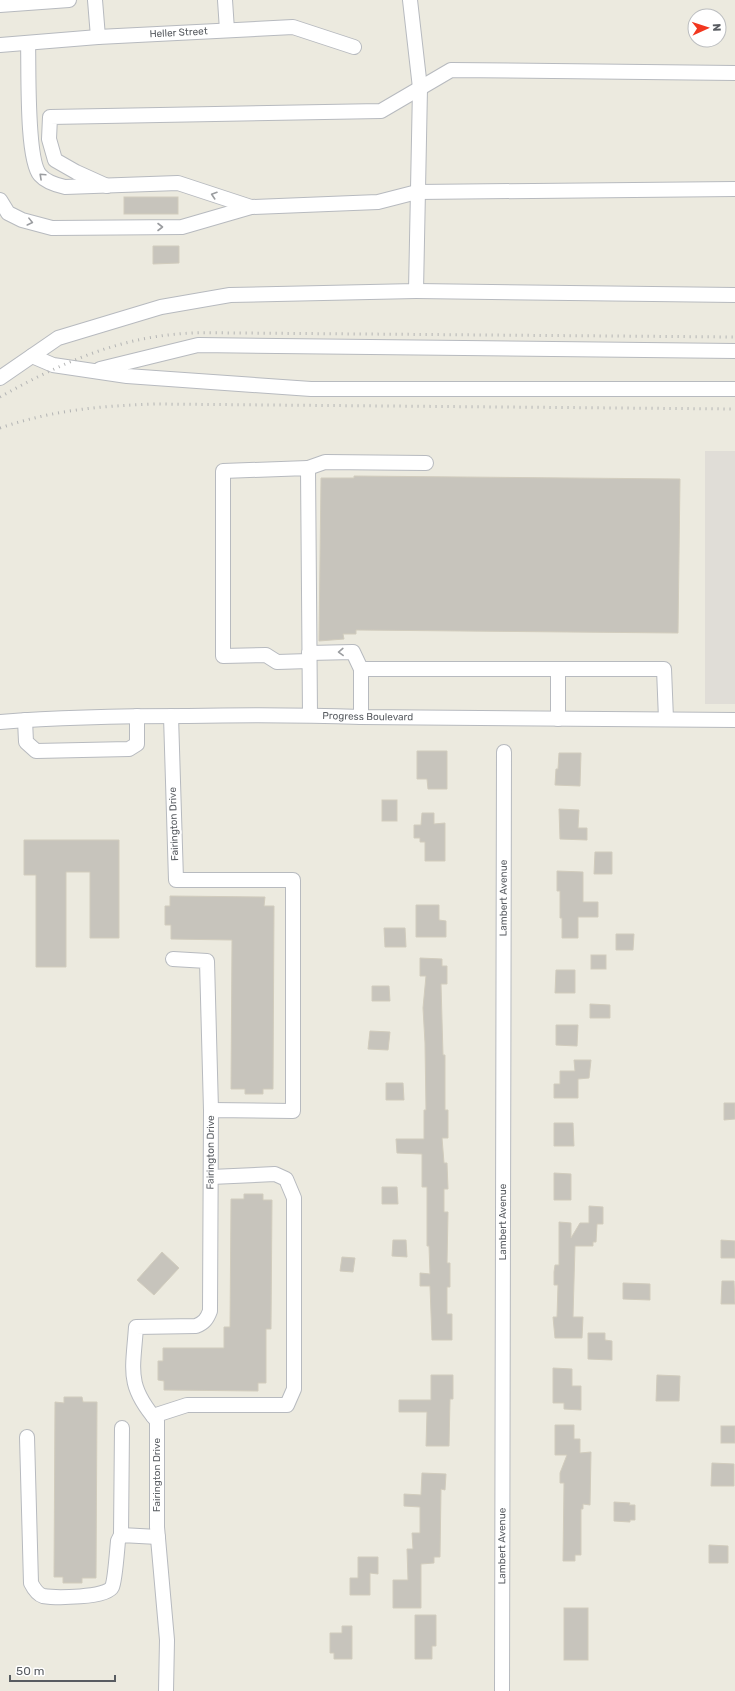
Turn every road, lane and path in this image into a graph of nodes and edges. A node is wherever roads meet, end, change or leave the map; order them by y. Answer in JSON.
{"nodes":[{"id":1,"x":69,"y":0,"type":"edge"},
{"id":2,"x":95,"y":0,"type":"edge"},
{"id":3,"x":225,"y":0,"type":"edge"},
{"id":4,"x":410,"y":0,"type":"edge"},
{"id":5,"x":0,"y":5,"type":"edge"},
{"id":6,"x":227,"y":30,"type":"junction"},
{"id":7,"x":98,"y":37,"type":"junction"},
{"id":8,"x":28,"y":43,"type":"junction"},
{"id":9,"x":0,"y":45,"type":"edge"},
{"id":10,"x":354,"y":47,"type":"dead end"},
{"id":11,"x":735,"y":73,"type":"edge"},
{"id":12,"x":420,"y":88,"type":"junction"},
{"id":13,"x":107,"y":186,"type":"junction"},
{"id":14,"x":735,"y":189,"type":"edge"},
{"id":15,"x":417,"y":192,"type":"junction"},
{"id":16,"x":0,"y":200,"type":"edge"},
{"id":17,"x":251,"y":207,"type":"junction"},
{"id":18,"x":416,"y":291,"type":"junction"},
{"id":19,"x":735,"y":295,"type":"edge"},
{"id":20,"x":735,"y":351,"type":"edge"},
{"id":21,"x":32,"y":356,"type":"junction"},
{"id":22,"x":94,"y":371,"type":"junction"},
{"id":23,"x":0,"y":378,"type":"edge"},
{"id":24,"x":735,"y":389,"type":"edge"},
{"id":25,"x":426,"y":463,"type":"dead end"},
{"id":26,"x":308,"y":468,"type":"junction"},
{"id":27,"x":309,"y":657,"type":"junction"},
{"id":28,"x":361,"y":670,"type":"junction"},
{"id":29,"x":558,"y":670,"type":"junction"},
{"id":30,"x":310,"y":715,"type":"junction"},
{"id":31,"x":137,"y":716,"type":"junction"},
{"id":32,"x":171,"y":716,"type":"junction"},
{"id":33,"x":361,"y":717,"type":"junction"},
{"id":34,"x":558,"y":719,"type":"junction"},
{"id":35,"x":666,"y":719,"type":"junction"},
{"id":36,"x":25,"y":720,"type":"junction"},
{"id":37,"x":735,"y":720,"type":"edge"},
{"id":38,"x":0,"y":722,"type":"edge"},
{"id":39,"x":504,"y":752,"type":"dead end"},
{"id":40,"x":173,"y":959,"type":"dead end"},
{"id":41,"x":211,"y":1110,"type":"junction"},
{"id":42,"x":210,"y":1177,"type":"junction"},
{"id":43,"x":153,"y":1416,"type":"junction"},
{"id":44,"x":122,"y":1428,"type":"dead end"},
{"id":45,"x":27,"y":1437,"type":"dead end"},
{"id":46,"x":121,"y":1535,"type":"junction"},
{"id":47,"x":158,"y":1537,"type":"junction"},
{"id":48,"x":166,"y":1691,"type":"edge"},
{"id":49,"x":502,"y":1691,"type":"edge"}],
"edges":[{"from":1,"to":5,"type":"street"},
{"from":2,"to":7,"type":"street"},
{"from":3,"to":6,"type":"street"},
{"from":4,"to":12,"type":"street"},
{"from":6,"to":7,"type":"street","name":"Heller Street"},
{"from":6,"to":10,"type":"street","name":"Heller Street"},
{"from":7,"to":8,"type":"street","name":"Heller Street"},
{"from":8,"to":9,"type":"street","name":"Heller Street"},
{"from":13,"to":8,"type":"street","one_way":true},
{"from":11,"to":12,"type":"street"},
{"from":12,"to":13,"type":"street"},
{"from":12,"to":15,"type":"street"},
{"from":17,"to":13,"type":"street","one_way":true},
{"from":14,"to":15,"type":"street"},
{"from":15,"to":17,"type":"street"},
{"from":15,"to":18,"type":"street"},
{"from":16,"to":17,"type":"street","one_way":true},
{"from":18,"to":19,"type":"street"},
{"from":18,"to":21,"type":"street"},
{"from":20,"to":22,"type":"street"},
{"from":21,"to":22,"type":"street"},
{"from":21,"to":23,"type":"street"},
{"from":22,"to":24,"type":"street"},
{"from":25,"to":26,"type":"street"},
{"from":26,"to":27,"type":"street"},
{"from":26,"to":27,"type":"street"},
{"from":28,"to":27,"type":"street","one_way":true},
{"from":27,"to":30,"type":"street"},
{"from":28,"to":29,"type":"street"},
{"from":28,"to":33,"type":"street"},
{"from":29,"to":34,"type":"street"},
{"from":29,"to":35,"type":"street"},
{"from":30,"to":32,"type":"street","name":"Progress Boulevard"},
{"from":30,"to":33,"type":"street","name":"Progress Boulevard"},
{"from":31,"to":32,"type":"street","name":"Progress Boulevard"},
{"from":31,"to":36,"type":"street","name":"Progress Boulevard"},
{"from":31,"to":36,"type":"street"},
{"from":32,"to":41,"type":"street","name":"Fairington Drive"},
{"from":33,"to":34,"type":"street","name":"Progress Boulevard"},
{"from":34,"to":35,"type":"street","name":"Progress Boulevard"},
{"from":35,"to":37,"type":"street","name":"Progress Boulevard"},
{"from":36,"to":38,"type":"street","name":"Progress Boulevard"},
{"from":39,"to":49,"type":"street","name":"Lambert Avenue"},
{"from":40,"to":41,"type":"street"},
{"from":41,"to":42,"type":"street","name":"Fairington Drive"},
{"from":42,"to":43,"type":"street","name":"Fairington Drive"},
{"from":42,"to":43,"type":"street"},
{"from":43,"to":47,"type":"street","name":"Fairington Drive"},
{"from":44,"to":46,"type":"street"},
{"from":45,"to":46,"type":"street"},
{"from":46,"to":47,"type":"street"},
{"from":47,"to":48,"type":"street","name":"Fairington Drive"}]}
